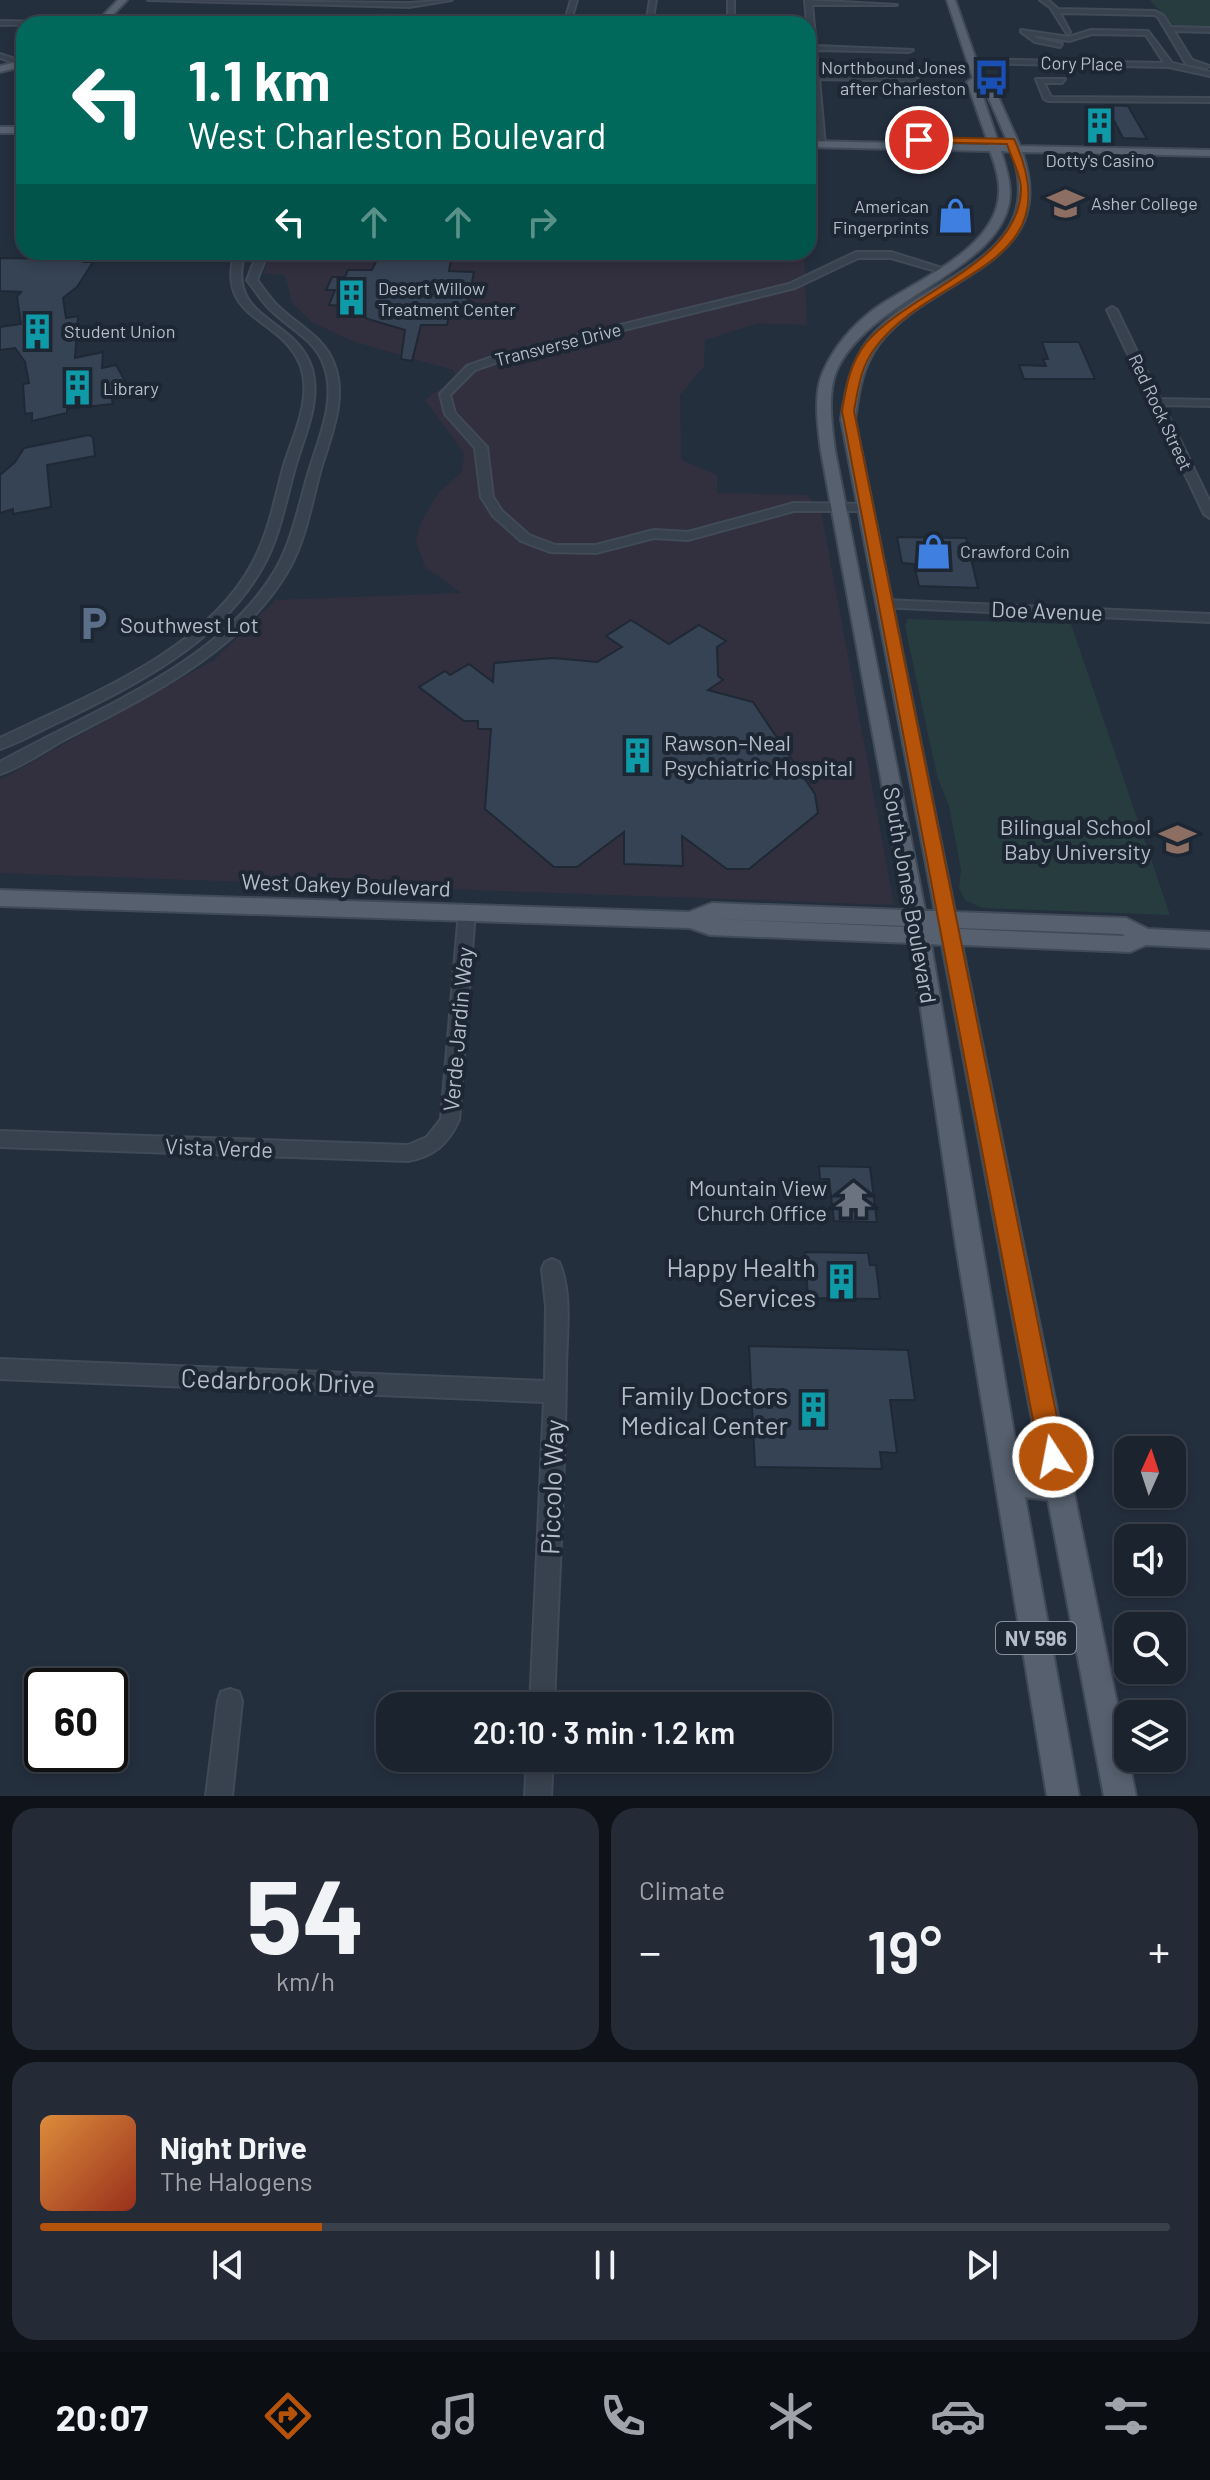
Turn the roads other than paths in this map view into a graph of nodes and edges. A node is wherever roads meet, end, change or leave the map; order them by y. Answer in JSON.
{"nodes":[{"id":1,"x":123,"y":0,"type":"edge"},
{"id":2,"x":151,"y":0,"type":"edge"},
{"id":3,"x":449,"y":0,"type":"edge"},
{"id":4,"x":951,"y":0,"type":"edge"},
{"id":5,"x":1043,"y":0,"type":"edge"},
{"id":6,"x":808,"y":2,"type":"edge"},
{"id":7,"x":894,"y":5,"type":"dead end"},
{"id":8,"x":1056,"y":11,"type":"junction"},
{"id":9,"x":107,"y":16,"type":"edge"},
{"id":10,"x":1169,"y":29,"type":"junction"},
{"id":11,"x":1210,"y":30,"type":"edge"},
{"id":12,"x":1063,"y":39,"type":"junction"},
{"id":13,"x":816,"y":48,"type":"edge"},
{"id":14,"x":909,"y":50,"type":"dead end"},
{"id":15,"x":971,"y":60,"type":"junction"},
{"id":16,"x":1056,"y":62,"type":"junction"},
{"id":17,"x":1169,"y":65,"type":"junction"},
{"id":18,"x":1210,"y":66,"type":"edge"},
{"id":19,"x":1210,"y":74,"type":"edge"},
{"id":20,"x":816,"y":77,"type":"edge"},
{"id":21,"x":914,"y":79,"type":"dead end"},
{"id":22,"x":978,"y":79,"type":"junction"},
{"id":23,"x":1062,"y":81,"type":"junction"},
{"id":24,"x":816,"y":95,"type":"edge"},
{"id":25,"x":1072,"y":98,"type":"junction"},
{"id":26,"x":1210,"y":100,"type":"edge"},
{"id":27,"x":816,"y":140,"type":"edge"},
{"id":28,"x":821,"y":141,"type":"junction"},
{"id":29,"x":816,"y":142,"type":"edge"},
{"id":30,"x":990,"y":145,"type":"junction"},
{"id":31,"x":1012,"y":145,"type":"junction"},
{"id":32,"x":1210,"y":146,"type":"edge"},
{"id":33,"x":1210,"y":153,"type":"edge"},
{"id":34,"x":236,"y":260,"type":"edge"},
{"id":35,"x":260,"y":260,"type":"edge"},
{"id":36,"x":943,"y":270,"type":"junction"},
{"id":37,"x":951,"y":283,"type":"junction"},
{"id":38,"x":1112,"y":310,"type":"dead end"},
{"id":39,"x":329,"y":362,"type":"junction"},
{"id":40,"x":306,"y":365,"type":"junction"},
{"id":41,"x":826,"y":386,"type":"junction"},
{"id":42,"x":851,"y":389,"type":"junction"},
{"id":43,"x":1158,"y":402,"type":"junction"},
{"id":44,"x":1210,"y":403,"type":"edge"},
{"id":45,"x":839,"y":507,"type":"junction"},
{"id":46,"x":866,"y":508,"type":"junction"},
{"id":47,"x":1210,"y":514,"type":"edge"},
{"id":48,"x":275,"y":517,"type":"junction"},
{"id":49,"x":301,"y":518,"type":"junction"},
{"id":50,"x":884,"y":604,"type":"junction"},
{"id":51,"x":216,"y":615,"type":"junction"},
{"id":52,"x":1210,"y":618,"type":"edge"},
{"id":53,"x":237,"y":625,"type":"junction"},
{"id":54,"x":0,"y":746,"type":"edge"},
{"id":55,"x":7,"y":765,"type":"edge"},
{"id":56,"x":0,"y":898,"type":"edge"},
{"id":57,"x":467,"y":912,"type":"junction"},
{"id":58,"x":918,"y":927,"type":"junction"},
{"id":59,"x":950,"y":928,"type":"junction"},
{"id":60,"x":1210,"y":940,"type":"edge"},
{"id":61,"x":0,"y":1139,"type":"edge"},
{"id":62,"x":436,"y":1143,"type":"joint"},
{"id":63,"x":552,"y":1269,"type":"dead end"},
{"id":64,"x":0,"y":1369,"type":"edge"},
{"id":65,"x":555,"y":1392,"type":"junction"},
{"id":66,"x":1009,"y":1481,"type":"junction"},
{"id":67,"x":1059,"y":1488,"type":"junction"},
{"id":68,"x":543,"y":1692,"type":"edge"},
{"id":69,"x":230,"y":1701,"type":"dead end"},
{"id":70,"x":539,"y":1772,"type":"edge"},
{"id":71,"x":219,"y":1796,"type":"edge"},
{"id":72,"x":538,"y":1796,"type":"edge"},
{"id":73,"x":1063,"y":1796,"type":"edge"},
{"id":74,"x":1120,"y":1796,"type":"edge"}],
"edges":[{"from":1,"to":9,"type":"main road"},
{"from":2,"to":3,"type":"street"},
{"from":4,"to":15,"type":"main road","name":"South Jones Boulevard","number":"NV 596"},
{"from":5,"to":8,"type":"street"},
{"from":6,"to":7,"type":"street"},
{"from":8,"to":10,"type":"street"},
{"from":8,"to":12,"type":"street"},
{"from":10,"to":11,"type":"street"},
{"from":10,"to":18,"type":"street"},
{"from":12,"to":16,"type":"street"},
{"from":12,"to":17,"type":"street"},
{"from":13,"to":14,"type":"street"},
{"from":15,"to":16,"type":"street","name":"Cory Place"},
{"from":15,"to":22,"type":"main road","name":"South Jones Boulevard","number":"NV 596"},
{"from":16,"to":17,"type":"street","name":"Cory Place"},
{"from":16,"to":23,"type":"street"},
{"from":17,"to":19,"type":"street","name":"Cory Place"},
{"from":20,"to":21,"type":"street"},
{"from":22,"to":30,"type":"main road","name":"South Jones Boulevard","number":"NV 596"},
{"from":22,"to":31,"type":"main road","name":"South Jones Boulevard","number":"NV 596"},
{"from":23,"to":25,"type":"street"},
{"from":23,"to":25,"type":"street"},
{"from":24,"to":28,"type":"street"},
{"from":25,"to":26,"type":"street"},
{"from":27,"to":28,"type":"main road"},
{"from":28,"to":29,"type":"main road"},
{"from":28,"to":30,"type":"main road"},
{"from":30,"to":31,"type":"main road"},
{"from":30,"to":36,"type":"main road","name":"South Jones Boulevard","number":"NV 596"},
{"from":31,"to":32,"type":"main road"},
{"from":31,"to":33,"type":"main road"},
{"from":31,"to":37,"type":"main road","name":"South Jones Boulevard","number":"NV 596"},
{"from":34,"to":40,"type":"street"},
{"from":35,"to":39,"type":"street"},
{"from":36,"to":37,"type":"main road"},
{"from":36,"to":41,"type":"main road","name":"South Jones Boulevard","number":"NV 596"},
{"from":36,"to":45,"type":"street","name":"Transverse Drive"},
{"from":37,"to":42,"type":"main road","name":"South Jones Boulevard","number":"NV 596"},
{"from":38,"to":43,"type":"street","name":"Red Rock Street"},
{"from":39,"to":40,"type":"street"},
{"from":39,"to":49,"type":"street"},
{"from":40,"to":48,"type":"street"},
{"from":41,"to":42,"type":"main road"},
{"from":41,"to":45,"type":"main road","name":"South Jones Boulevard","number":"NV 596"},
{"from":42,"to":46,"type":"main road","name":"South Jones Boulevard","number":"NV 596"},
{"from":43,"to":44,"type":"street"},
{"from":43,"to":47,"type":"street","name":"Red Rock Street"},
{"from":45,"to":46,"type":"street","name":"Transverse Drive"},
{"from":45,"to":58,"type":"main road","name":"South Jones Boulevard","number":"NV 596"},
{"from":46,"to":50,"type":"main road","name":"South Jones Boulevard","number":"NV 596"},
{"from":48,"to":49,"type":"street"},
{"from":48,"to":51,"type":"street"},
{"from":49,"to":53,"type":"street"},
{"from":50,"to":52,"type":"street","name":"Doe Avenue"},
{"from":50,"to":59,"type":"main road","name":"South Jones Boulevard","number":"NV 596"},
{"from":51,"to":53,"type":"street"},
{"from":51,"to":54,"type":"street"},
{"from":53,"to":55,"type":"street"},
{"from":54,"to":55,"type":"street"},
{"from":56,"to":57,"type":"main road","name":"West Oakey Boulevard"},
{"from":57,"to":58,"type":"main road","name":"West Oakey Boulevard"},
{"from":57,"to":62,"type":"street","name":"Verde Jardin Way"},
{"from":58,"to":59,"type":"main road","name":"West Oakey Boulevard"},
{"from":58,"to":66,"type":"main road","name":"South Jones Boulevard","number":"NV 596"},
{"from":59,"to":60,"type":"main road","name":"West Oakey Boulevard"},
{"from":59,"to":67,"type":"main road","name":"South Jones Boulevard","number":"NV 596"},
{"from":61,"to":62,"type":"street","name":"Vista Verde"},
{"from":63,"to":65,"type":"street","name":"Piccolo Way"},
{"from":64,"to":65,"type":"street","name":"Cedarbrook Drive"},
{"from":65,"to":68,"type":"street","name":"Piccolo Way"},
{"from":66,"to":67,"type":"main road"},
{"from":66,"to":73,"type":"main road","name":"South Jones Boulevard","number":"NV 596"},
{"from":67,"to":74,"type":"main road","name":"South Jones Boulevard","number":"NV 596"},
{"from":69,"to":71,"type":"street"},
{"from":70,"to":72,"type":"street"}]}
